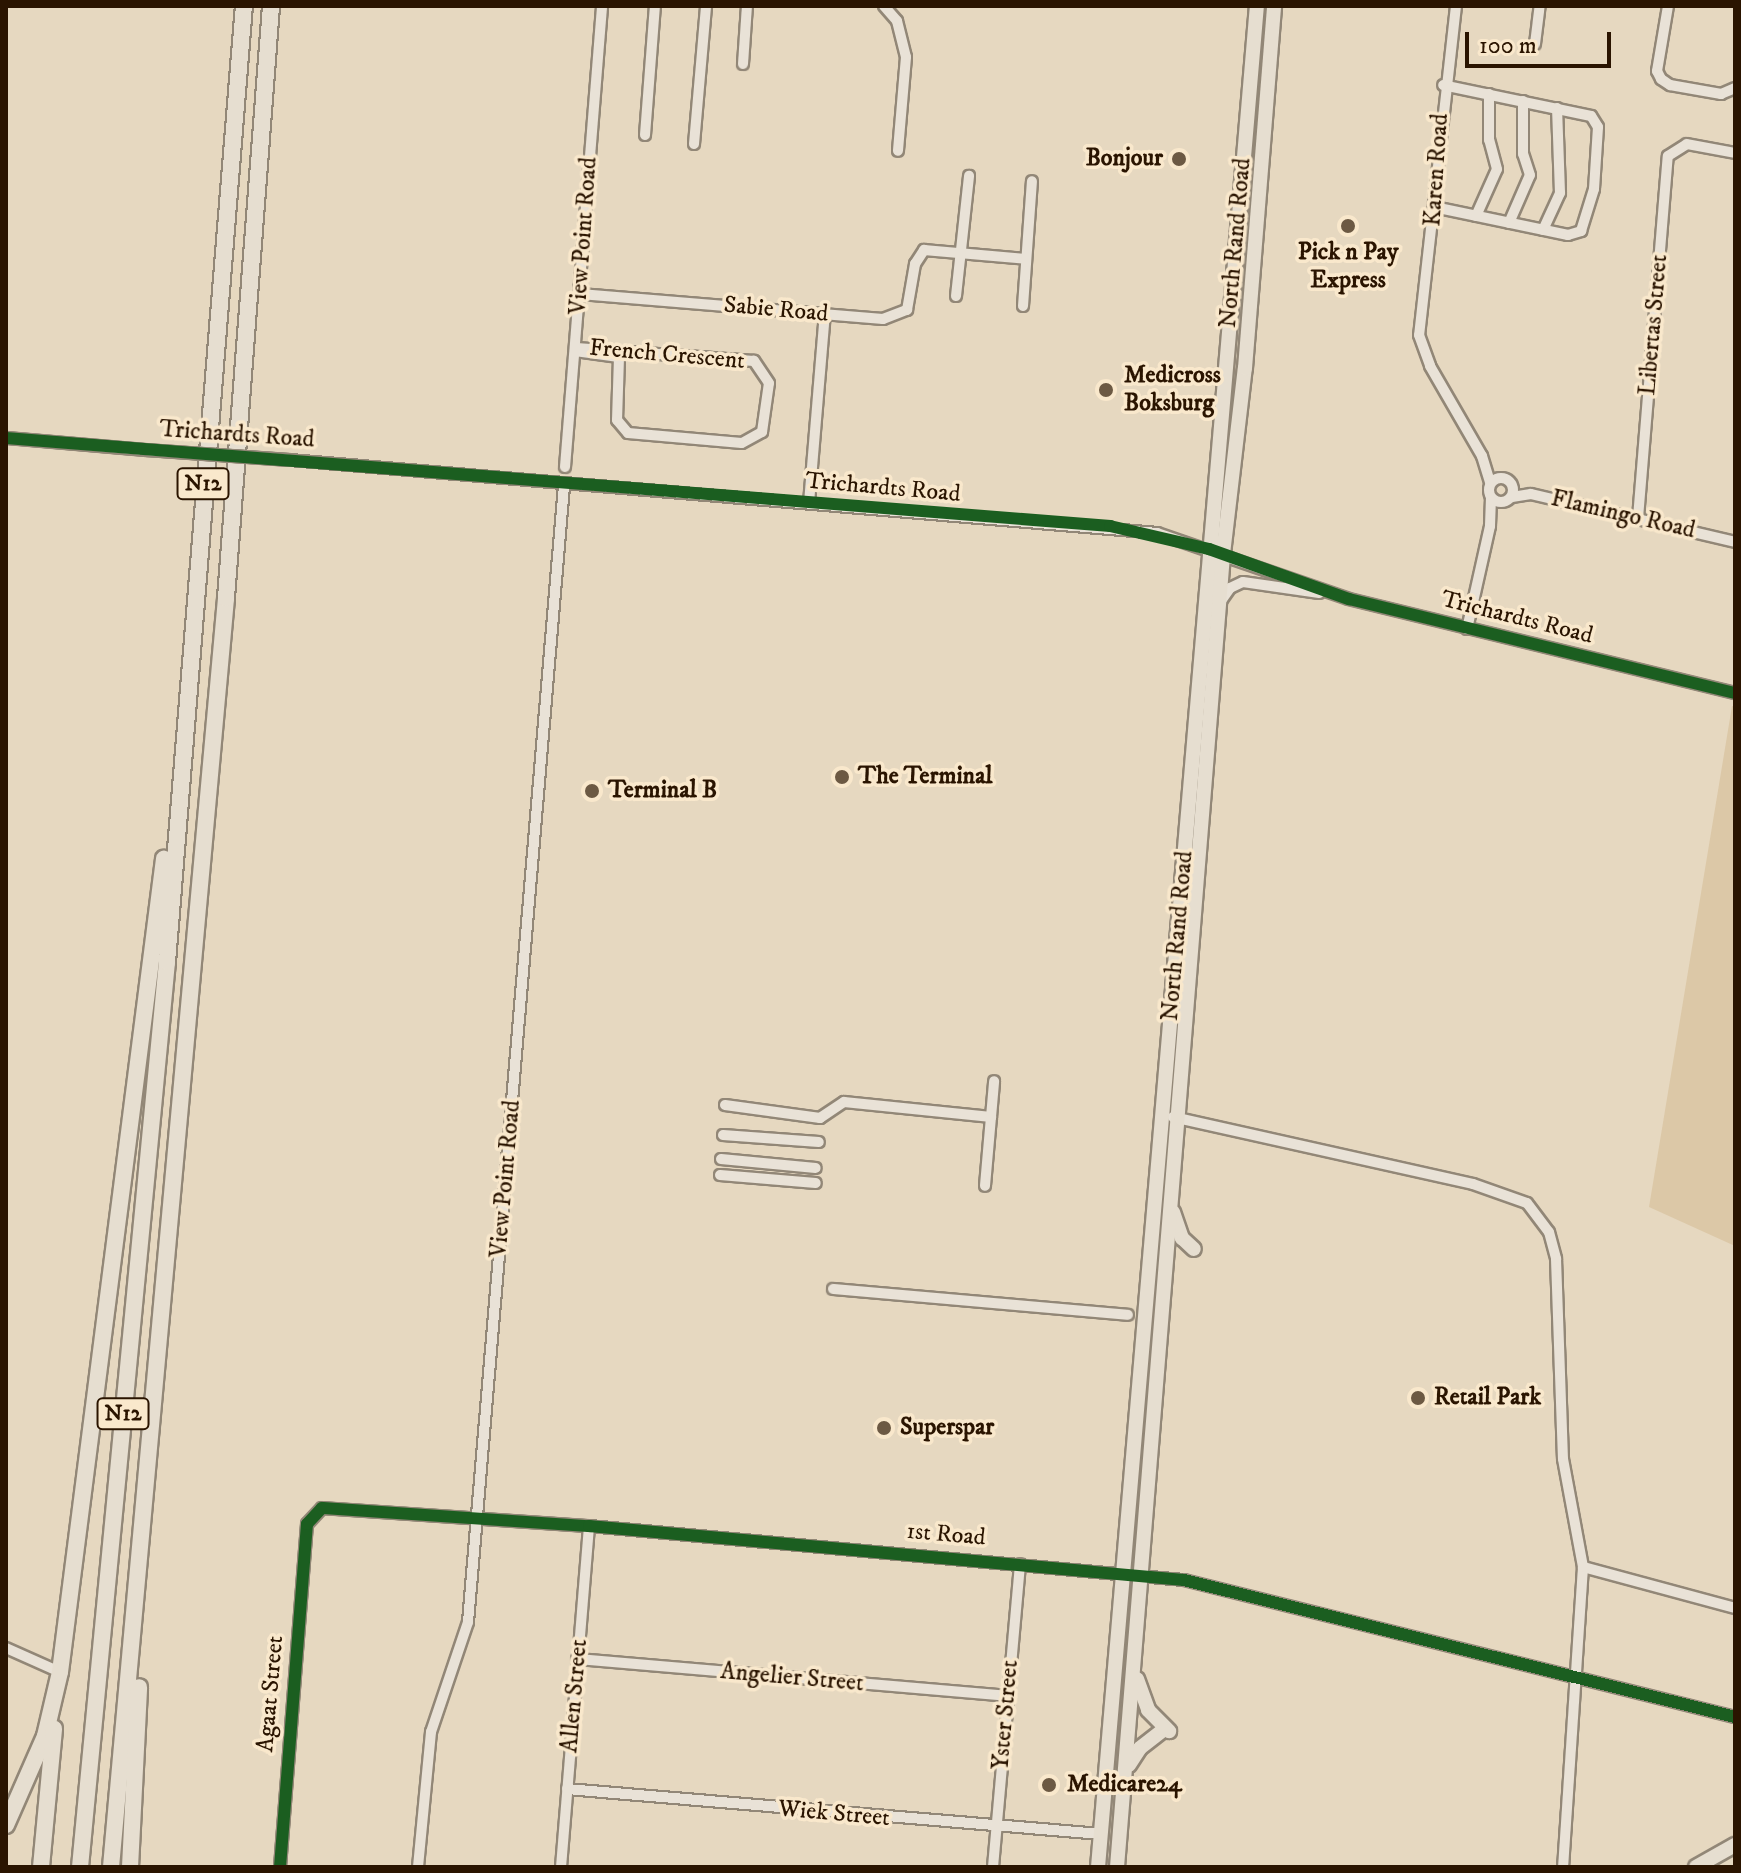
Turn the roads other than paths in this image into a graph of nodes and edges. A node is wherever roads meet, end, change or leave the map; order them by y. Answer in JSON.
{"nodes":[{"id":1,"x":244,"y":6,"type":"edge"},
{"id":2,"x":271,"y":6,"type":"edge"},
{"id":3,"x":602,"y":6,"type":"edge"},
{"id":4,"x":655,"y":6,"type":"edge"},
{"id":5,"x":706,"y":6,"type":"edge"},
{"id":6,"x":747,"y":6,"type":"edge"},
{"id":7,"x":884,"y":6,"type":"edge"},
{"id":8,"x":1257,"y":6,"type":"edge"},
{"id":9,"x":1274,"y":6,"type":"edge"},
{"id":10,"x":1456,"y":6,"type":"edge"},
{"id":11,"x":1540,"y":6,"type":"edge"},
{"id":12,"x":1668,"y":6,"type":"edge"},
{"id":13,"x":1535,"y":44,"type":"dead end"},
{"id":14,"x":743,"y":64,"type":"dead end"},
{"id":15,"x":1443,"y":85,"type":"junction"},
{"id":16,"x":1735,"y":88,"type":"edge"},
{"id":17,"x":1489,"y":94,"type":"junction"},
{"id":18,"x":1523,"y":101,"type":"junction"},
{"id":19,"x":1557,"y":108,"type":"junction"},
{"id":20,"x":645,"y":135,"type":"dead end"},
{"id":21,"x":694,"y":144,"type":"dead end"},
{"id":22,"x":898,"y":151,"type":"dead end"},
{"id":23,"x":1735,"y":153,"type":"edge"},
{"id":24,"x":969,"y":176,"type":"dead end"},
{"id":25,"x":1032,"y":181,"type":"dead end"},
{"id":26,"x":1434,"y":207,"type":"junction"},
{"id":27,"x":1476,"y":216,"type":"junction"},
{"id":28,"x":1509,"y":223,"type":"junction"},
{"id":29,"x":1543,"y":230,"type":"junction"},
{"id":30,"x":959,"y":253,"type":"junction"},
{"id":31,"x":1026,"y":259,"type":"junction"},
{"id":32,"x":580,"y":294,"type":"junction"},
{"id":33,"x":956,"y":296,"type":"dead end"},
{"id":34,"x":1023,"y":306,"type":"dead end"},
{"id":35,"x":825,"y":314,"type":"junction"},
{"id":36,"x":576,"y":349,"type":"junction"},
{"id":37,"x":6,"y":438,"type":"edge"},
{"id":38,"x":1482,"y":456,"type":"junction"},
{"id":39,"x":565,"y":467,"type":"dead end"},
{"id":40,"x":1503,"y":478,"type":"junction"},
{"id":41,"x":1490,"y":483,"type":"junction"},
{"id":42,"x":564,"y":485,"type":"junction"},
{"id":43,"x":1510,"y":495,"type":"junction"},
{"id":44,"x":1491,"y":498,"type":"junction"},
{"id":45,"x":202,"y":502,"type":"junction"},
{"id":46,"x":809,"y":503,"type":"junction"},
{"id":47,"x":1638,"y":518,"type":"junction"},
{"id":48,"x":1490,"y":526,"type":"junction"},
{"id":49,"x":1735,"y":542,"type":"edge"},
{"id":50,"x":1216,"y":552,"type":"junction"},
{"id":51,"x":1349,"y":599,"type":"junction"},
{"id":52,"x":1220,"y":603,"type":"junction"},
{"id":53,"x":1467,"y":629,"type":"junction"},
{"id":54,"x":1735,"y":693,"type":"edge"},
{"id":55,"x":1191,"y":965,"type":"junction"},
{"id":56,"x":1175,"y":969,"type":"junction"},
{"id":57,"x":994,"y":1081,"type":"dead end"},
{"id":58,"x":725,"y":1105,"type":"dead end"},
{"id":59,"x":1171,"y":1116,"type":"junction"},
{"id":60,"x":991,"y":1117,"type":"junction"},
{"id":61,"x":723,"y":1135,"type":"dead end"},
{"id":62,"x":819,"y":1142,"type":"dead end"},
{"id":63,"x":721,"y":1159,"type":"dead end"},
{"id":64,"x":816,"y":1168,"type":"dead end"},
{"id":65,"x":720,"y":1175,"type":"dead end"},
{"id":66,"x":816,"y":1183,"type":"dead end"},
{"id":67,"x":985,"y":1186,"type":"dead end"},
{"id":68,"x":1171,"y":1204,"type":"junction"},
{"id":69,"x":1194,"y":1249,"type":"dead end"},
{"id":70,"x":833,"y":1289,"type":"dead end"},
{"id":71,"x":1128,"y":1315,"type":"dead end"},
{"id":72,"x":479,"y":1517,"type":"junction"},
{"id":73,"x":307,"y":1524,"type":"joint"},
{"id":74,"x":589,"y":1526,"type":"junction"},
{"id":75,"x":144,"y":1550,"type":"junction"},
{"id":76,"x":1020,"y":1564,"type":"junction"},
{"id":77,"x":1583,"y":1567,"type":"junction"},
{"id":78,"x":1126,"y":1572,"type":"junction"},
{"id":79,"x":1142,"y":1574,"type":"junction"},
{"id":80,"x":1735,"y":1608,"type":"edge"},
{"id":81,"x":6,"y":1648,"type":"edge"},
{"id":82,"x":577,"y":1659,"type":"junction"},
{"id":83,"x":60,"y":1672,"type":"junction"},
{"id":84,"x":1135,"y":1675,"type":"junction"},
{"id":85,"x":1577,"y":1679,"type":"junction"},
{"id":86,"x":1007,"y":1696,"type":"junction"},
{"id":87,"x":1735,"y":1717,"type":"edge"},
{"id":88,"x":1126,"y":1772,"type":"junction"},
{"id":89,"x":567,"y":1789,"type":"junction"},
{"id":90,"x":6,"y":1825,"type":"edge"},
{"id":91,"x":996,"y":1828,"type":"junction"},
{"id":92,"x":1101,"y":1834,"type":"junction"},
{"id":93,"x":1735,"y":1845,"type":"edge"},
{"id":94,"x":41,"y":1867,"type":"edge"},
{"id":95,"x":80,"y":1867,"type":"edge"},
{"id":96,"x":111,"y":1867,"type":"edge"},
{"id":97,"x":130,"y":1867,"type":"edge"},
{"id":98,"x":280,"y":1867,"type":"edge"},
{"id":99,"x":418,"y":1867,"type":"edge"},
{"id":100,"x":561,"y":1867,"type":"edge"},
{"id":101,"x":993,"y":1867,"type":"edge"},
{"id":102,"x":1098,"y":1867,"type":"edge"},
{"id":103,"x":1117,"y":1867,"type":"edge"},
{"id":104,"x":1563,"y":1867,"type":"edge"},
{"id":105,"x":1696,"y":1867,"type":"edge"}],
"edges":[{"from":1,"to":45,"type":"highway","number":"N12"},
{"from":2,"to":75,"type":"highway","number":"N12"},
{"from":3,"to":32,"type":"street","name":"View Point Road"},
{"from":4,"to":20,"type":"street"},
{"from":5,"to":21,"type":"street"},
{"from":6,"to":14,"type":"street"},
{"from":7,"to":22,"type":"street"},
{"from":8,"to":50,"type":"main road","name":"North Rand Road"},
{"from":9,"to":50,"type":"main road","name":"North Rand Road"},
{"from":10,"to":15,"type":"street","name":"Karen Road"},
{"from":11,"to":13,"type":"street"},
{"from":12,"to":16,"type":"street"},
{"from":15,"to":17,"type":"street"},
{"from":15,"to":26,"type":"street","name":"Karen Road"},
{"from":17,"to":18,"type":"street"},
{"from":17,"to":27,"type":"street"},
{"from":18,"to":19,"type":"street"},
{"from":18,"to":28,"type":"street"},
{"from":19,"to":29,"type":"street"},
{"from":19,"to":29,"type":"street"},
{"from":23,"to":47,"type":"street","name":"Libertas Street"},
{"from":24,"to":30,"type":"street"},
{"from":25,"to":31,"type":"street"},
{"from":26,"to":27,"type":"street"},
{"from":26,"to":38,"type":"street","name":"Karen Road"},
{"from":27,"to":28,"type":"street"},
{"from":28,"to":29,"type":"street"},
{"from":30,"to":31,"type":"street"},
{"from":30,"to":33,"type":"street"},
{"from":30,"to":35,"type":"street","name":"Sabie Road"},
{"from":31,"to":34,"type":"street"},
{"from":32,"to":35,"type":"street","name":"Sabie Road"},
{"from":32,"to":36,"type":"street","name":"View Point Road"},
{"from":35,"to":46,"type":"street"},
{"from":36,"to":36,"type":"street","name":"French Crescent"},
{"from":36,"to":39,"type":"street","name":"View Point Road"},
{"from":37,"to":42,"type":"street","name":"Trichardts Road","bridge":true},
{"from":38,"to":40,"type":"street"},
{"from":38,"to":41,"type":"street"},
{"from":40,"to":41,"type":"street"},
{"from":40,"to":43,"type":"street"},
{"from":41,"to":44,"type":"street"},
{"from":42,"to":46,"type":"street","name":"Trichardts Road"},
{"from":42,"to":72,"type":"street","name":"View Point Road"},
{"from":43,"to":44,"type":"street"},
{"from":43,"to":47,"type":"street","name":"Flamingo Road"},
{"from":43,"to":48,"type":"street"},
{"from":44,"to":48,"type":"street"},
{"from":45,"to":83,"type":"highway"},
{"from":45,"to":95,"type":"highway","number":"N12"},
{"from":46,"to":50,"type":"street","name":"Trichardts Road"},
{"from":47,"to":49,"type":"street","name":"Flamingo Road"},
{"from":48,"to":53,"type":"street"},
{"from":50,"to":51,"type":"street","name":"Trichardts Road"},
{"from":50,"to":52,"type":"main road","name":"North Rand Road"},
{"from":50,"to":56,"type":"main road","name":"North Rand Road"},
{"from":51,"to":52,"type":"street"},
{"from":51,"to":53,"type":"street","name":"Trichardts Road"},
{"from":52,"to":55,"type":"main road","name":"North Rand Road"},
{"from":53,"to":54,"type":"street","name":"Trichardts Road"},
{"from":55,"to":56,"type":"main road"},
{"from":55,"to":59,"type":"main road","name":"North Rand Road"},
{"from":56,"to":59,"type":"main road","name":"North Rand Road"},
{"from":57,"to":60,"type":"street"},
{"from":58,"to":60,"type":"street"},
{"from":59,"to":68,"type":"main road","name":"North Rand Road"},
{"from":59,"to":77,"type":"street"},
{"from":59,"to":78,"type":"main road","name":"North Rand Road"},
{"from":60,"to":67,"type":"street"},
{"from":61,"to":62,"type":"street"},
{"from":63,"to":64,"type":"street"},
{"from":65,"to":66,"type":"street"},
{"from":68,"to":69,"type":"main road"},
{"from":68,"to":79,"type":"main road","name":"North Rand Road"},
{"from":70,"to":71,"type":"street"},
{"from":72,"to":73,"type":"street","name":"1st Road"},
{"from":72,"to":74,"type":"street","name":"1st Road"},
{"from":72,"to":99,"type":"street","name":"View Point Road"},
{"from":73,"to":98,"type":"street","name":"Agaat Street"},
{"from":74,"to":76,"type":"street","name":"1st Road"},
{"from":74,"to":82,"type":"street","name":"Allen Street"},
{"from":75,"to":96,"type":"highway","number":"N12"},
{"from":75,"to":97,"type":"highway"},
{"from":76,"to":78,"type":"street","name":"1st Road"},
{"from":76,"to":86,"type":"street","name":"Yster Street"},
{"from":77,"to":80,"type":"street"},
{"from":77,"to":85,"type":"street"},
{"from":78,"to":79,"type":"street","name":"1st Road"},
{"from":78,"to":92,"type":"main road","name":"North Rand Road"},
{"from":79,"to":84,"type":"main road","name":"North Rand Road"},
{"from":79,"to":85,"type":"street","name":"1st Road"},
{"from":81,"to":83,"type":"street"},
{"from":82,"to":86,"type":"street","name":"Angelier Street"},
{"from":82,"to":89,"type":"street","name":"Allen Street"},
{"from":83,"to":90,"type":"highway"},
{"from":83,"to":94,"type":"highway"},
{"from":84,"to":88,"type":"main road","name":"North Rand Road"},
{"from":84,"to":88,"type":"main road"},
{"from":85,"to":87,"type":"street","name":"1st Road"},
{"from":85,"to":104,"type":"street"},
{"from":86,"to":91,"type":"street","name":"Yster Street"},
{"from":88,"to":103,"type":"main road","name":"North Rand Road"},
{"from":89,"to":91,"type":"street","name":"Wiek Street"},
{"from":89,"to":100,"type":"street","name":"Allen Street"},
{"from":91,"to":92,"type":"street","name":"Wiek Street"},
{"from":91,"to":101,"type":"street","name":"Yster Street"},
{"from":92,"to":102,"type":"main road","name":"North Rand Road"},
{"from":93,"to":105,"type":"main road"}]}
